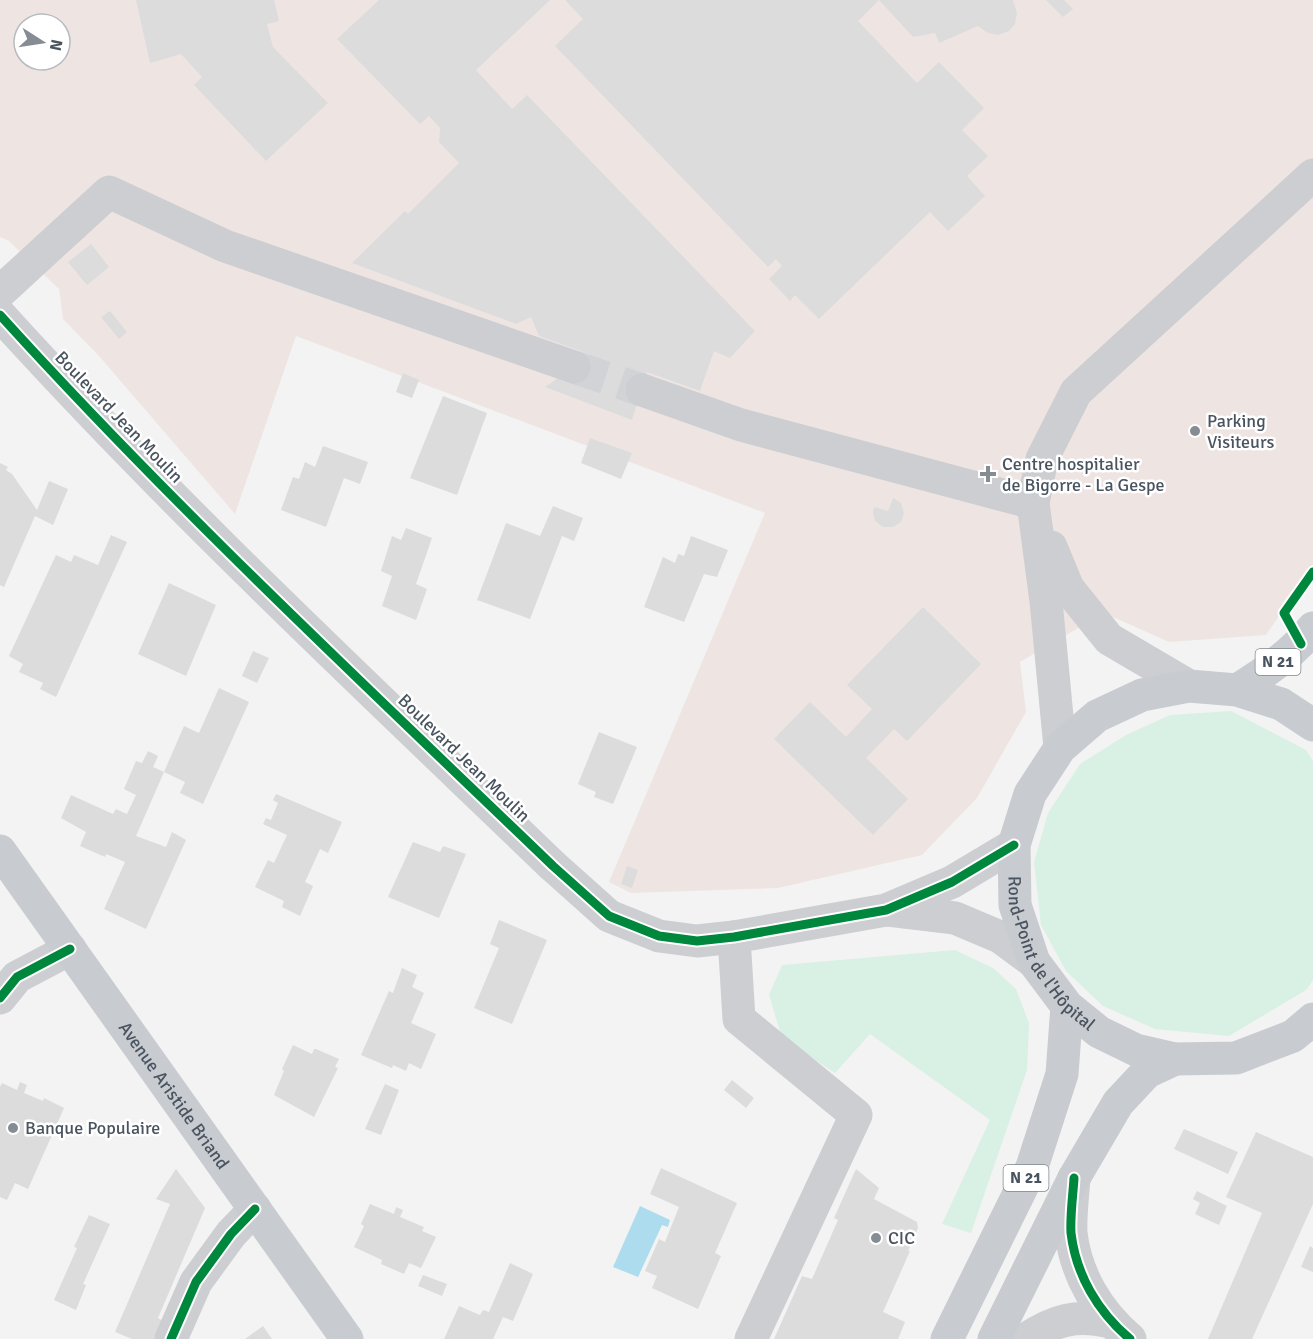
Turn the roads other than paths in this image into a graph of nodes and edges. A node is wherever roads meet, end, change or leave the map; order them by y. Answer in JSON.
{"nodes":[{"id":1,"x":1313,"y":175,"type":"edge"},
{"id":2,"x":0,"y":292,"type":"edge"},
{"id":3,"x":0,"y":315,"type":"edge"},
{"id":4,"x":573,"y":367,"type":"tunnel mouth"},
{"id":5,"x":642,"y":390,"type":"tunnel mouth"},
{"id":6,"x":1033,"y":503,"type":"junction"},
{"id":7,"x":1313,"y":628,"type":"edge"},
{"id":8,"x":1189,"y":686,"type":"junction"},
{"id":9,"x":1237,"y":690,"type":"junction"},
{"id":10,"x":1313,"y":725,"type":"edge"},
{"id":11,"x":1060,"y":748,"type":"junction"},
{"id":12,"x":1014,"y":845,"type":"junction"},
{"id":13,"x":0,"y":851,"type":"edge"},
{"id":14,"x":886,"y":910,"type":"junction"},
{"id":15,"x":734,"y":937,"type":"junction"},
{"id":16,"x":70,"y":949,"type":"junction"},
{"id":17,"x":1034,"y":962,"type":"junction"},
{"id":18,"x":0,"y":998,"type":"edge"},
{"id":19,"x":1067,"y":1006,"type":"junction"},
{"id":20,"x":1313,"y":1020,"type":"edge"},
{"id":21,"x":1175,"y":1059,"type":"junction"},
{"id":22,"x":1074,"y":1178,"type":"junction"},
{"id":23,"x":255,"y":1209,"type":"junction"},
{"id":24,"x":1120,"y":1331,"type":"edge"},
{"id":25,"x":171,"y":1339,"type":"edge"},
{"id":26,"x":347,"y":1339,"type":"edge"},
{"id":27,"x":752,"y":1339,"type":"edge"},
{"id":28,"x":947,"y":1339,"type":"edge"},
{"id":29,"x":994,"y":1339,"type":"edge"},
{"id":30,"x":1026,"y":1339,"type":"edge"}],
"edges":[{"from":1,"to":6,"type":"street"},
{"from":2,"to":4,"type":"street"},
{"from":3,"to":15,"type":"street","name":"Boulevard Jean Moulin"},
{"from":5,"to":6,"type":"street"},
{"from":6,"to":8,"type":"street"},
{"from":6,"to":11,"type":"street"},
{"from":7,"to":9,"type":"main road","number":"N 21"},
{"from":8,"to":9,"type":"main road","name":"Rond-Point de l'Hôpital"},
{"from":8,"to":11,"type":"main road","name":"Rond-Point de l'Hôpital"},
{"from":9,"to":10,"type":"main road","name":"Rond-Point de l'Hôpital"},
{"from":11,"to":12,"type":"main road","name":"Rond-Point de l'Hôpital"},
{"from":12,"to":14,"type":"street","name":"Boulevard Jean Moulin"},
{"from":12,"to":17,"type":"main road","name":"Rond-Point de l'Hôpital"},
{"from":13,"to":16,"type":"main road","name":"Avenue Aristide Briand"},
{"from":14,"to":15,"type":"street","name":"Boulevard Jean Moulin"},
{"from":14,"to":17,"type":"street","name":"Boulevard Jean Moulin"},
{"from":15,"to":27,"type":"street"},
{"from":16,"to":18,"type":"street"},
{"from":16,"to":23,"type":"main road","name":"Avenue Aristide Briand"},
{"from":17,"to":19,"type":"main road","name":"Rond-Point de l'Hôpital"},
{"from":19,"to":21,"type":"main road","name":"Rond-Point de l'Hôpital"},
{"from":19,"to":28,"type":"main road","number":"N 21"},
{"from":20,"to":21,"type":"main road","name":"Rond-Point de l'Hôpital"},
{"from":21,"to":22,"type":"main road","number":"N 21"},
{"from":22,"to":24,"type":"street"},
{"from":22,"to":29,"type":"main road","number":"N 21"},
{"from":23,"to":25,"type":"street"},
{"from":23,"to":26,"type":"main road","name":"Avenue Aristide Briand"},
{"from":24,"to":30,"type":"street"}]}
